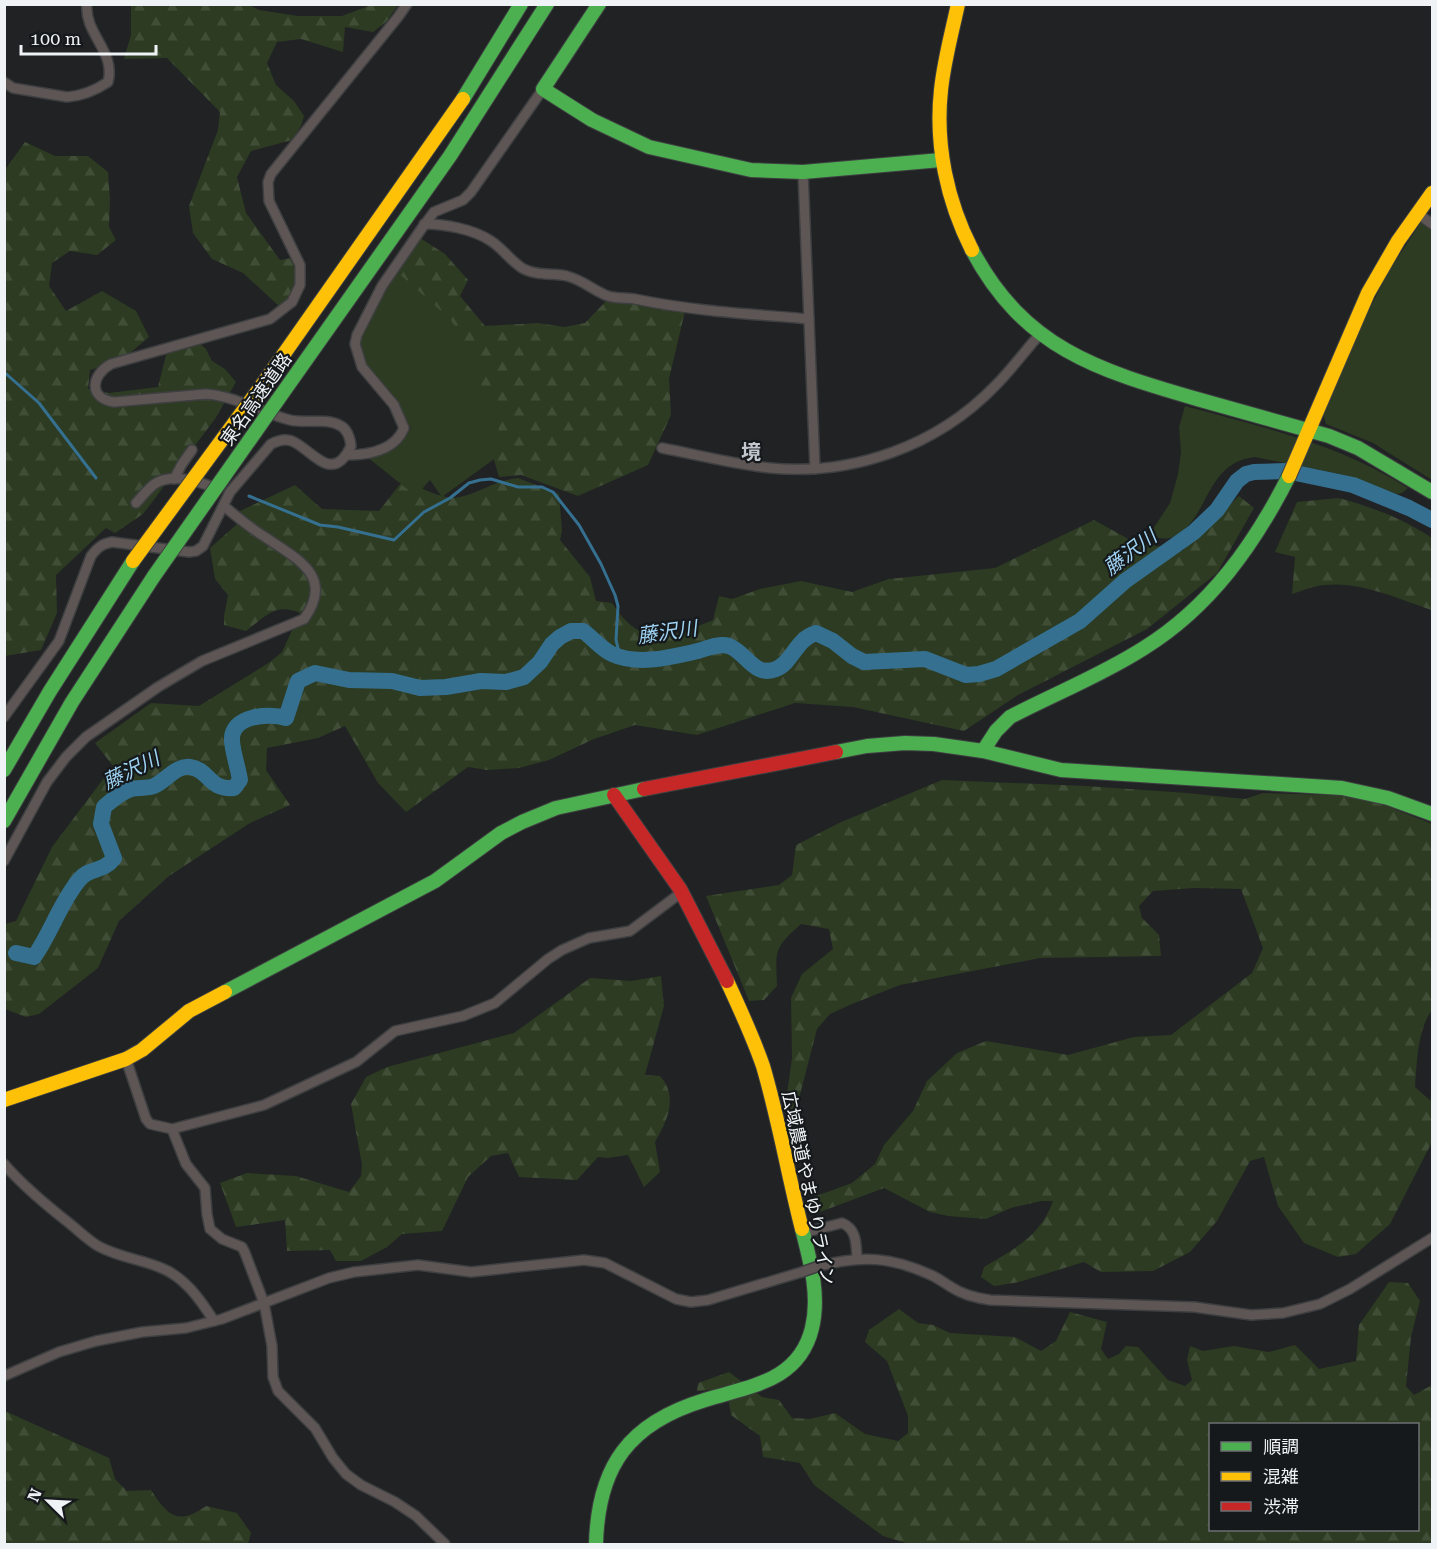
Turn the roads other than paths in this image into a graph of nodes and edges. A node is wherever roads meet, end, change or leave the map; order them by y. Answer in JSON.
{"nodes":[{"id":1,"x":87,"y":4,"type":"edge"},
{"id":2,"x":406,"y":4,"type":"edge"},
{"id":3,"x":521,"y":4,"type":"edge"},
{"id":4,"x":547,"y":4,"type":"edge"},
{"id":5,"x":599,"y":4,"type":"edge"},
{"id":6,"x":958,"y":4,"type":"edge"},
{"id":7,"x":4,"y":82,"type":"edge"},
{"id":8,"x":543,"y":89,"type":"junction"},
{"id":9,"x":941,"y":160,"type":"junction"},
{"id":10,"x":803,"y":172,"type":"junction"},
{"id":11,"x":1432,"y":193,"type":"edge"},
{"id":12,"x":1417,"y":213,"type":"junction"},
{"id":13,"x":424,"y":224,"type":"junction"},
{"id":14,"x":1432,"y":224,"type":"edge"},
{"id":15,"x":809,"y":319,"type":"junction"},
{"id":16,"x":1040,"y":334,"type":"junction"},
{"id":17,"x":1306,"y":437,"type":"junction"},
{"id":18,"x":662,"y":448,"type":"dead end"},
{"id":19,"x":192,"y":450,"type":"dead end"},
{"id":20,"x":347,"y":455,"type":"junction"},
{"id":21,"x":814,"y":469,"type":"junction"},
{"id":22,"x":174,"y":478,"type":"junction"},
{"id":23,"x":230,"y":492,"type":"junction"},
{"id":24,"x":1432,"y":492,"type":"edge"},
{"id":25,"x":136,"y":503,"type":"dead end"},
{"id":26,"x":224,"y":506,"type":"junction"},
{"id":27,"x":4,"y":717,"type":"edge"},
{"id":28,"x":983,"y":751,"type":"junction"},
{"id":29,"x":4,"y":770,"type":"edge"},
{"id":30,"x":614,"y":795,"type":"junction"},
{"id":31,"x":1432,"y":814,"type":"edge"},
{"id":32,"x":4,"y":821,"type":"edge"},
{"id":33,"x":4,"y":861,"type":"edge"},
{"id":34,"x":682,"y":892,"type":"junction"},
{"id":35,"x":126,"y":1059,"type":"junction"},
{"id":36,"x":4,"y":1100,"type":"edge"},
{"id":37,"x":172,"y":1129,"type":"junction"},
{"id":38,"x":4,"y":1164,"type":"edge"},
{"id":39,"x":803,"y":1233,"type":"junction"},
{"id":40,"x":1432,"y":1238,"type":"edge"},
{"id":41,"x":857,"y":1258,"type":"junction"},
{"id":42,"x":264,"y":1303,"type":"junction"},
{"id":43,"x":214,"y":1321,"type":"junction"},
{"id":44,"x":4,"y":1376,"type":"edge"},
{"id":45,"x":445,"y":1545,"type":"edge"},
{"id":46,"x":596,"y":1545,"type":"edge"}],
"edges":[{"from":1,"to":7,"type":"street"},
{"from":2,"to":20,"type":"street"},
{"from":3,"to":29,"type":"main road","name":"東名高速道路","bridge":true},
{"from":4,"to":32,"type":"main road","name":"東名高速道路","bridge":true},
{"from":5,"to":8,"type":"main road"},
{"from":6,"to":9,"type":"main road"},
{"from":8,"to":10,"type":"main road"},
{"from":8,"to":13,"type":"street"},
{"from":9,"to":10,"type":"main road"},
{"from":9,"to":16,"type":"main road"},
{"from":10,"to":15,"type":"street"},
{"from":11,"to":12,"type":"main road"},
{"from":12,"to":14,"type":"street"},
{"from":12,"to":17,"type":"main road"},
{"from":13,"to":15,"type":"street"},
{"from":13,"to":20,"type":"street"},
{"from":15,"to":21,"type":"street"},
{"from":16,"to":17,"type":"main road"},
{"from":16,"to":21,"type":"street"},
{"from":17,"to":24,"type":"main road"},
{"from":17,"to":28,"type":"main road"},
{"from":18,"to":21,"type":"street"},
{"from":19,"to":22,"type":"street"},
{"from":20,"to":23,"type":"street"},
{"from":22,"to":23,"type":"street"},
{"from":22,"to":25,"type":"street"},
{"from":23,"to":26,"type":"street"},
{"from":26,"to":27,"type":"street"},
{"from":26,"to":33,"type":"street"},
{"from":28,"to":30,"type":"main road"},
{"from":28,"to":31,"type":"main road"},
{"from":30,"to":34,"type":"main road","name":"広域農道やまゆりライン"},
{"from":30,"to":35,"type":"main road"},
{"from":34,"to":37,"type":"street"},
{"from":34,"to":39,"type":"main road","name":"広域農道やまゆりライン"},
{"from":35,"to":36,"type":"main road"},
{"from":35,"to":37,"type":"street"},
{"from":37,"to":42,"type":"street"},
{"from":38,"to":43,"type":"street"},
{"from":39,"to":41,"type":"street"},
{"from":39,"to":46,"type":"main road","name":"広域農道やまゆりライン"},
{"from":40,"to":41,"type":"street"},
{"from":41,"to":42,"type":"street","bridge":true},
{"from":42,"to":43,"type":"street"},
{"from":42,"to":45,"type":"street"},
{"from":43,"to":44,"type":"street"}]}
